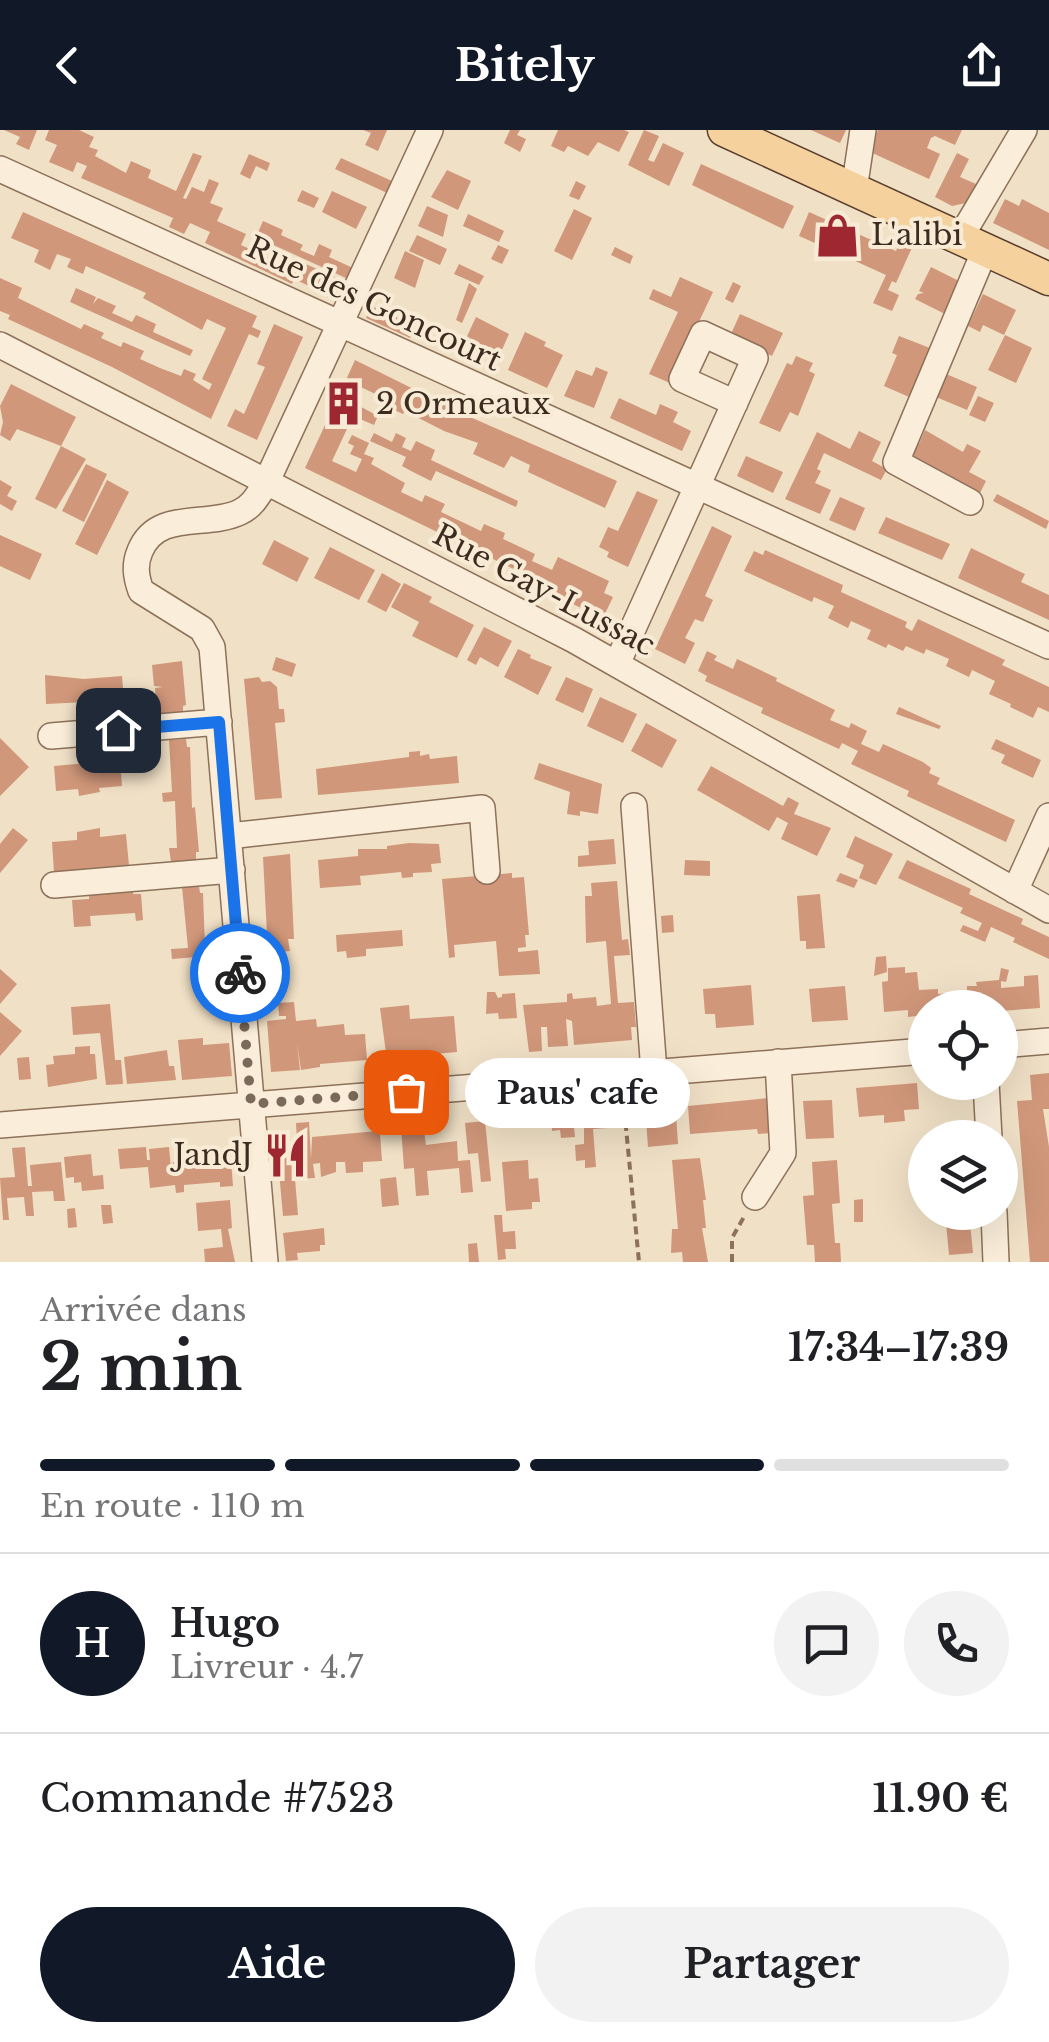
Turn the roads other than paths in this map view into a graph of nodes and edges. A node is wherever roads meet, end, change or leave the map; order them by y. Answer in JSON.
{"nodes":[{"id":1,"x":430,"y":130,"type":"edge"},
{"id":2,"x":724,"y":130,"type":"edge"},
{"id":3,"x":862,"y":130,"type":"edge"},
{"id":4,"x":1024,"y":130,"type":"edge"},
{"id":5,"x":0,"y":169,"type":"edge"},
{"id":6,"x":854,"y":190,"type":"junction"},
{"id":7,"x":972,"y":244,"type":"junction"},
{"id":8,"x":1049,"y":279,"type":"edge"},
{"id":9,"x":340,"y":323,"type":"junction"},
{"id":10,"x":0,"y":344,"type":"edge"},
{"id":11,"x":735,"y":403,"type":"dead end"},
{"id":12,"x":266,"y":483,"type":"junction"},
{"id":13,"x":698,"y":488,"type":"junction"},
{"id":14,"x":970,"y":502,"type":"dead end"},
{"id":15,"x":1049,"y":646,"type":"edge"},
{"id":16,"x":617,"y":664,"type":"junction"},
{"id":17,"x":219,"y":722,"type":"junction"},
{"id":18,"x":51,"y":736,"type":"dead end"},
{"id":19,"x":634,"y":806,"type":"dead end"},
{"id":20,"x":1049,"y":816,"type":"edge"},
{"id":21,"x":229,"y":836,"type":"junction"},
{"id":22,"x":232,"y":870,"type":"junction"},
{"id":23,"x":487,"y":872,"type":"dead end"},
{"id":24,"x":54,"y":885,"type":"dead end"},
{"id":25,"x":1015,"y":891,"type":"junction"},
{"id":26,"x":1049,"y":910,"type":"edge"},
{"id":27,"x":1049,"y":1041,"type":"edge"},
{"id":28,"x":1018,"y":1044,"type":"edge"},
{"id":29,"x":908,"y":1052,"type":"edge"},
{"id":30,"x":778,"y":1062,"type":"junction"},
{"id":31,"x":654,"y":1072,"type":"junction"},
{"id":32,"x":251,"y":1104,"type":"junction"},
{"id":33,"x":0,"y":1124,"type":"edge"},
{"id":34,"x":756,"y":1197,"type":"road end"},
{"id":35,"x":995,"y":1230,"type":"edge"},
{"id":36,"x":265,"y":1262,"type":"edge"},
{"id":37,"x":996,"y":1262,"type":"edge"}],
"edges":[{"from":1,"to":9,"type":"street"},
{"from":2,"to":6,"type":"main road"},
{"from":3,"to":6,"type":"street"},
{"from":4,"to":7,"type":"street"},
{"from":5,"to":9,"type":"street","name":"Rue des Goncourt"},
{"from":6,"to":7,"type":"main road"},
{"from":7,"to":8,"type":"main road"},
{"from":7,"to":14,"type":"street"},
{"from":9,"to":12,"type":"street"},
{"from":9,"to":13,"type":"street","name":"Rue des Goncourt"},
{"from":10,"to":12,"type":"street","name":"Rue Gay-Lussac"},
{"from":11,"to":13,"type":"street"},
{"from":12,"to":16,"type":"street","name":"Rue Gay-Lussac"},
{"from":12,"to":17,"type":"street"},
{"from":13,"to":15,"type":"street","name":"Rue des Goncourt"},
{"from":13,"to":16,"type":"street"},
{"from":16,"to":25,"type":"street","name":"Rue Gay-Lussac"},
{"from":17,"to":18,"type":"street"},
{"from":17,"to":21,"type":"street"},
{"from":19,"to":31,"type":"street"},
{"from":20,"to":25,"type":"street"},
{"from":21,"to":22,"type":"street"},
{"from":21,"to":23,"type":"street"},
{"from":22,"to":24,"type":"street"},
{"from":22,"to":32,"type":"street"},
{"from":25,"to":26,"type":"street","name":"Rue Gay-Lussac"},
{"from":27,"to":28,"type":"street"},
{"from":29,"to":30,"type":"street"},
{"from":30,"to":31,"type":"street"},
{"from":30,"to":34,"type":"street"},
{"from":31,"to":32,"type":"street"},
{"from":32,"to":33,"type":"street"},
{"from":32,"to":36,"type":"street"},
{"from":35,"to":37,"type":"street"}]}
